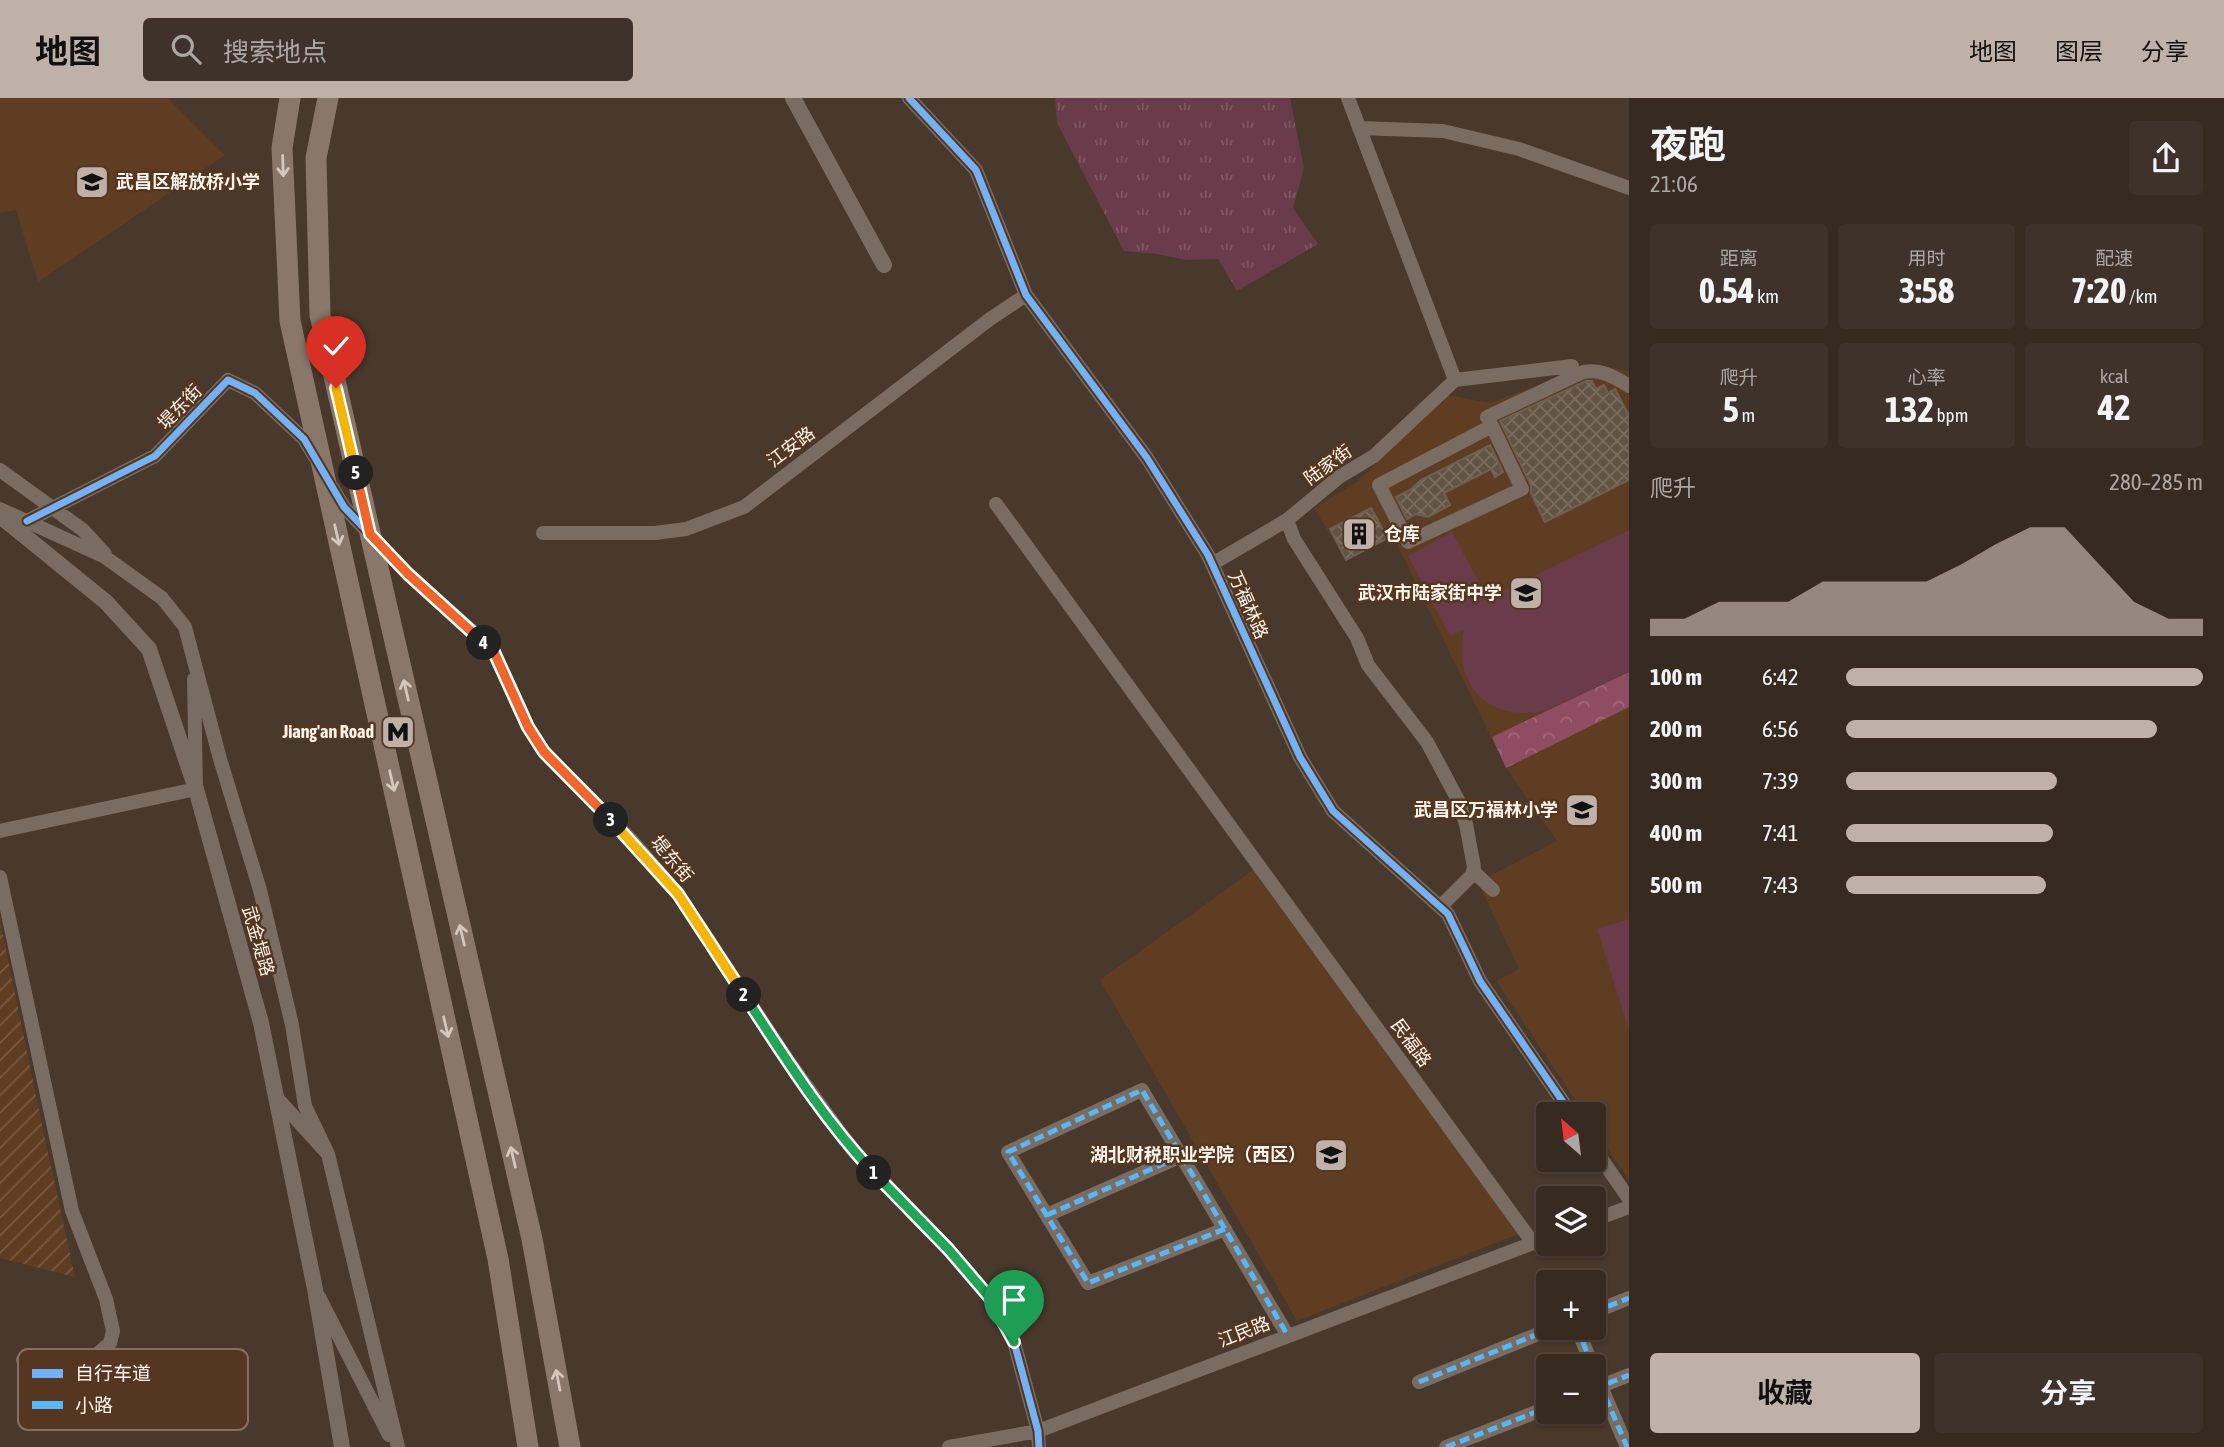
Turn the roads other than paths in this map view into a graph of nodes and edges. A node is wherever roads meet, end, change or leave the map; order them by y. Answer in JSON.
{"nodes":[{"id":1,"x":290,"y":98,"type":"edge"},
{"id":2,"x":328,"y":98,"type":"edge"},
{"id":3,"x":793,"y":98,"type":"edge"},
{"id":4,"x":909,"y":98,"type":"edge"},
{"id":5,"x":1348,"y":98,"type":"edge"},
{"id":6,"x":1359,"y":128,"type":"junction"},
{"id":7,"x":1629,"y":188,"type":"edge"},
{"id":8,"x":884,"y":265,"type":"dead end"},
{"id":9,"x":1026,"y":295,"type":"junction"},
{"id":10,"x":1572,"y":366,"type":"dead end"},
{"id":11,"x":1455,"y":380,"type":"junction"},
{"id":12,"x":1629,"y":386,"type":"edge"},
{"id":13,"x":1492,"y":426,"type":"junction"},
{"id":14,"x":0,"y":470,"type":"edge"},
{"id":15,"x":323,"y":471,"type":"junction"},
{"id":16,"x":996,"y":504,"type":"dead end"},
{"id":17,"x":52,"y":508,"type":"junction"},
{"id":18,"x":0,"y":509,"type":"edge"},
{"id":19,"x":0,"y":516,"type":"edge"},
{"id":20,"x":1287,"y":520,"type":"junction"},
{"id":21,"x":27,"y":521,"type":"junction"},
{"id":22,"x":543,"y":533,"type":"dead end"},
{"id":23,"x":370,"y":534,"type":"junction"},
{"id":24,"x":1212,"y":564,"type":"junction"},
{"id":25,"x":116,"y":565,"type":"junction"},
{"id":26,"x":194,"y":656,"type":"junction"},
{"id":27,"x":195,"y":789,"type":"junction"},
{"id":28,"x":0,"y":831,"type":"edge"},
{"id":29,"x":1473,"y":871,"type":"junction"},
{"id":30,"x":0,"y":877,"type":"edge"},
{"id":31,"x":1493,"y":890,"type":"dead end"},
{"id":32,"x":1440,"y":907,"type":"junction"},
{"id":33,"x":275,"y":1096,"type":"junction"},
{"id":34,"x":1563,"y":1102,"type":"edge"},
{"id":35,"x":328,"y":1154,"type":"junction"},
{"id":36,"x":1181,"y":1156,"type":"junction"},
{"id":37,"x":1606,"y":1165,"type":"edge"},
{"id":38,"x":1629,"y":1199,"type":"edge"},
{"id":39,"x":1629,"y":1207,"type":"edge"},
{"id":40,"x":1047,"y":1215,"type":"junction"},
{"id":41,"x":1606,"y":1216,"type":"edge"},
{"id":42,"x":1225,"y":1229,"type":"junction"},
{"id":43,"x":1536,"y":1242,"type":"edge"},
{"id":44,"x":1533,"y":1243,"type":"junction"},
{"id":45,"x":315,"y":1290,"type":"junction"},
{"id":46,"x":1629,"y":1298,"type":"edge"},
{"id":47,"x":1606,"y":1307,"type":"edge"},
{"id":48,"x":1536,"y":1335,"type":"edge"},
{"id":49,"x":1288,"y":1336,"type":"junction"},
{"id":50,"x":103,"y":1349,"type":"edge"},
{"id":51,"x":1629,"y":1375,"type":"edge"},
{"id":52,"x":1419,"y":1382,"type":"dead end"},
{"id":53,"x":1606,"y":1384,"type":"edge"},
{"id":54,"x":1606,"y":1404,"type":"edge"},
{"id":55,"x":1536,"y":1412,"type":"edge"},
{"id":56,"x":1038,"y":1431,"type":"junction"},
{"id":57,"x":342,"y":1447,"type":"edge"},
{"id":58,"x":396,"y":1447,"type":"edge"},
{"id":59,"x":528,"y":1447,"type":"edge"},
{"id":60,"x":570,"y":1447,"type":"edge"},
{"id":61,"x":949,"y":1447,"type":"edge"},
{"id":62,"x":1039,"y":1447,"type":"edge"},
{"id":63,"x":1446,"y":1447,"type":"edge"},
{"id":64,"x":1627,"y":1447,"type":"edge"}],
"edges":[{"from":1,"to":15,"type":"main road","one_way":true},
{"from":2,"to":23,"type":"main road"},
{"from":3,"to":8,"type":"street"},
{"from":4,"to":9,"type":"street","name":"万福林路"},
{"from":5,"to":6,"type":"street"},
{"from":6,"to":7,"type":"street"},
{"from":6,"to":11,"type":"street"},
{"from":9,"to":22,"type":"street","name":"江安路"},
{"from":9,"to":24,"type":"street","name":"万福林路"},
{"from":10,"to":11,"type":"street"},
{"from":11,"to":20,"type":"street","name":"陆家街"},
{"from":12,"to":13,"type":"street"},
{"from":13,"to":13,"type":"street"},
{"from":14,"to":17,"type":"street"},
{"from":15,"to":17,"type":"street","name":"堤东街"},
{"from":15,"to":23,"type":"street","name":"堤东街"},
{"from":15,"to":59,"type":"main road","one_way":true},
{"from":16,"to":44,"type":"street","name":"民福路"},
{"from":17,"to":21,"type":"street","name":"堤东街"},
{"from":17,"to":25,"type":"street"},
{"from":18,"to":21,"type":"street"},
{"from":19,"to":27,"type":"street","name":"武金堤路"},
{"from":20,"to":24,"type":"street","name":"陆家街"},
{"from":20,"to":29,"type":"street"},
{"from":21,"to":25,"type":"street"},
{"from":23,"to":56,"type":"street","name":"堤东街"},
{"from":60,"to":23,"type":"main road","one_way":true},
{"from":24,"to":32,"type":"street","name":"万福林路"},
{"from":25,"to":26,"type":"street"},
{"from":26,"to":27,"type":"street"},
{"from":26,"to":35,"type":"street"},
{"from":27,"to":28,"type":"street"},
{"from":27,"to":33,"type":"street","name":"武金堤路"},
{"from":29,"to":31,"type":"street"},
{"from":29,"to":32,"type":"street"},
{"from":30,"to":50,"type":"street"},
{"from":32,"to":34,"type":"street","name":"万福林路"},
{"from":33,"to":35,"type":"street"},
{"from":33,"to":45,"type":"street","name":"武金堤路"},
{"from":35,"to":58,"type":"street"},
{"from":36,"to":40,"type":"street"},
{"from":36,"to":40,"type":"street"},
{"from":36,"to":42,"type":"street"},
{"from":37,"to":38,"type":"street"},
{"from":39,"to":41,"type":"street"},
{"from":40,"to":42,"type":"street"},
{"from":42,"to":49,"type":"street"},
{"from":43,"to":44,"type":"street","name":"江民路"},
{"from":44,"to":49,"type":"street","name":"江民路"},
{"from":45,"to":57,"type":"street","name":"武金堤路"},
{"from":45,"to":58,"type":"street"},
{"from":46,"to":47,"type":"street"},
{"from":48,"to":52,"type":"street"},
{"from":49,"to":56,"type":"street","name":"江民路"},
{"from":51,"to":53,"type":"street"},
{"from":54,"to":64,"type":"street"},
{"from":55,"to":63,"type":"street"},
{"from":56,"to":61,"type":"street","name":"江民路"},
{"from":56,"to":62,"type":"street","name":"堤东街"}]}
